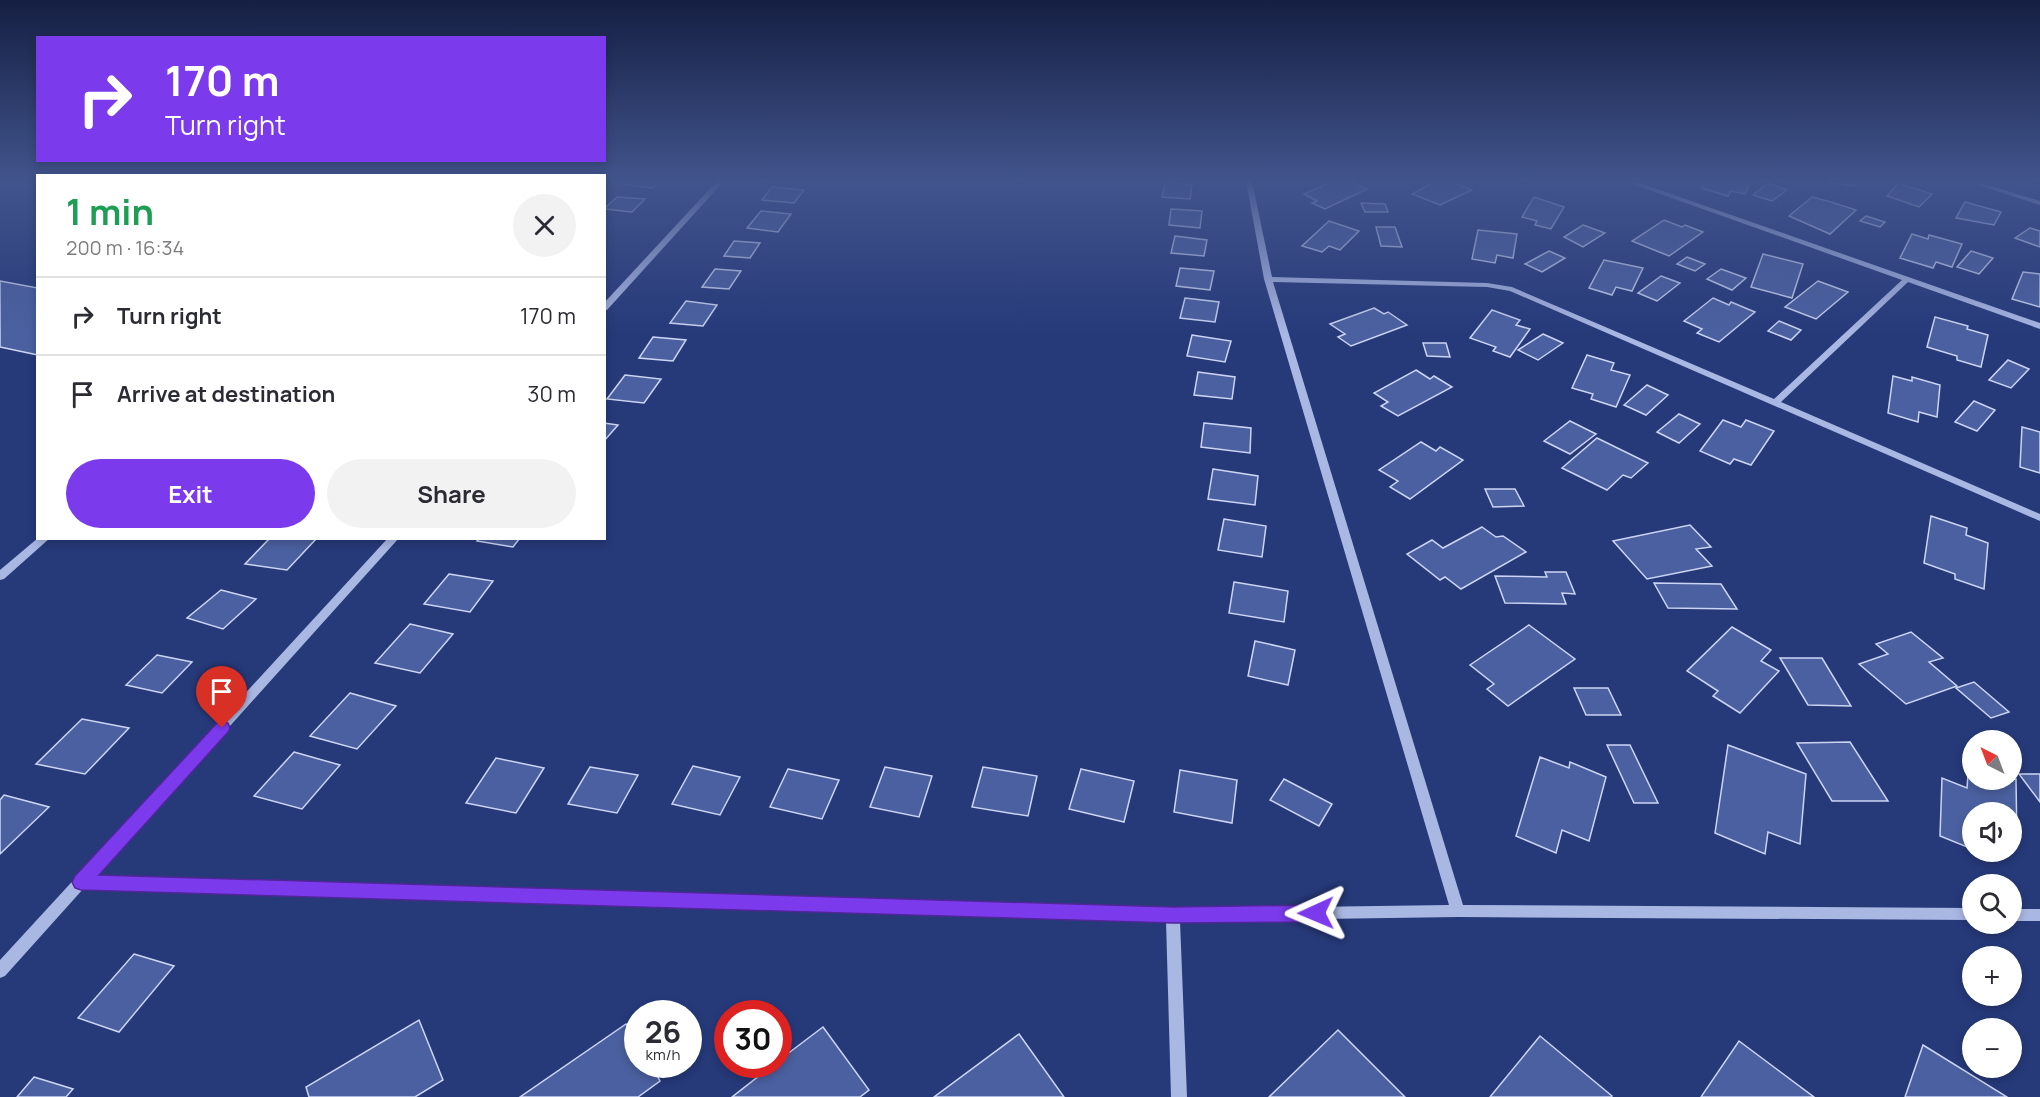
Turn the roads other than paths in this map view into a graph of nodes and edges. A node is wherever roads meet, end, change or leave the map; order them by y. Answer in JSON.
{"nodes":[{"id":1,"x":674,"y":232,"type":"edge"},
{"id":2,"x":1259,"y":232,"type":"edge"},
{"id":3,"x":1773,"y":232,"type":"edge"},
{"id":4,"x":1268,"y":279,"type":"junction"},
{"id":5,"x":1906,"y":279,"type":"junction"},
{"id":6,"x":606,"y":306,"type":"edge"},
{"id":7,"x":2040,"y":327,"type":"edge"},
{"id":8,"x":1775,"y":403,"type":"junction"},
{"id":9,"x":2040,"y":518,"type":"edge"},
{"id":10,"x":43,"y":540,"type":"edge"},
{"id":11,"x":392,"y":540,"type":"edge"},
{"id":12,"x":0,"y":576,"type":"edge"},
{"id":13,"x":81,"y":882,"type":"junction"},
{"id":14,"x":1458,"y":911,"type":"junction"},
{"id":15,"x":1173,"y":915,"type":"junction"},
{"id":16,"x":1962,"y":915,"type":"edge"},
{"id":17,"x":2022,"y":915,"type":"edge"},
{"id":18,"x":2040,"y":915,"type":"edge"},
{"id":19,"x":0,"y":971,"type":"edge"},
{"id":20,"x":1179,"y":1097,"type":"edge"}],
"edges":[{"from":1,"to":6,"type":"street"},
{"from":2,"to":4,"type":"street"},
{"from":3,"to":5,"type":"street"},
{"from":4,"to":8,"type":"street"},
{"from":4,"to":14,"type":"street"},
{"from":5,"to":7,"type":"street"},
{"from":5,"to":8,"type":"street"},
{"from":8,"to":9,"type":"street"},
{"from":10,"to":12,"type":"street"},
{"from":11,"to":13,"type":"street"},
{"from":13,"to":15,"type":"street"},
{"from":13,"to":19,"type":"street"},
{"from":14,"to":15,"type":"street"},
{"from":14,"to":16,"type":"street"},
{"from":15,"to":20,"type":"street"},
{"from":17,"to":18,"type":"street"}]}
